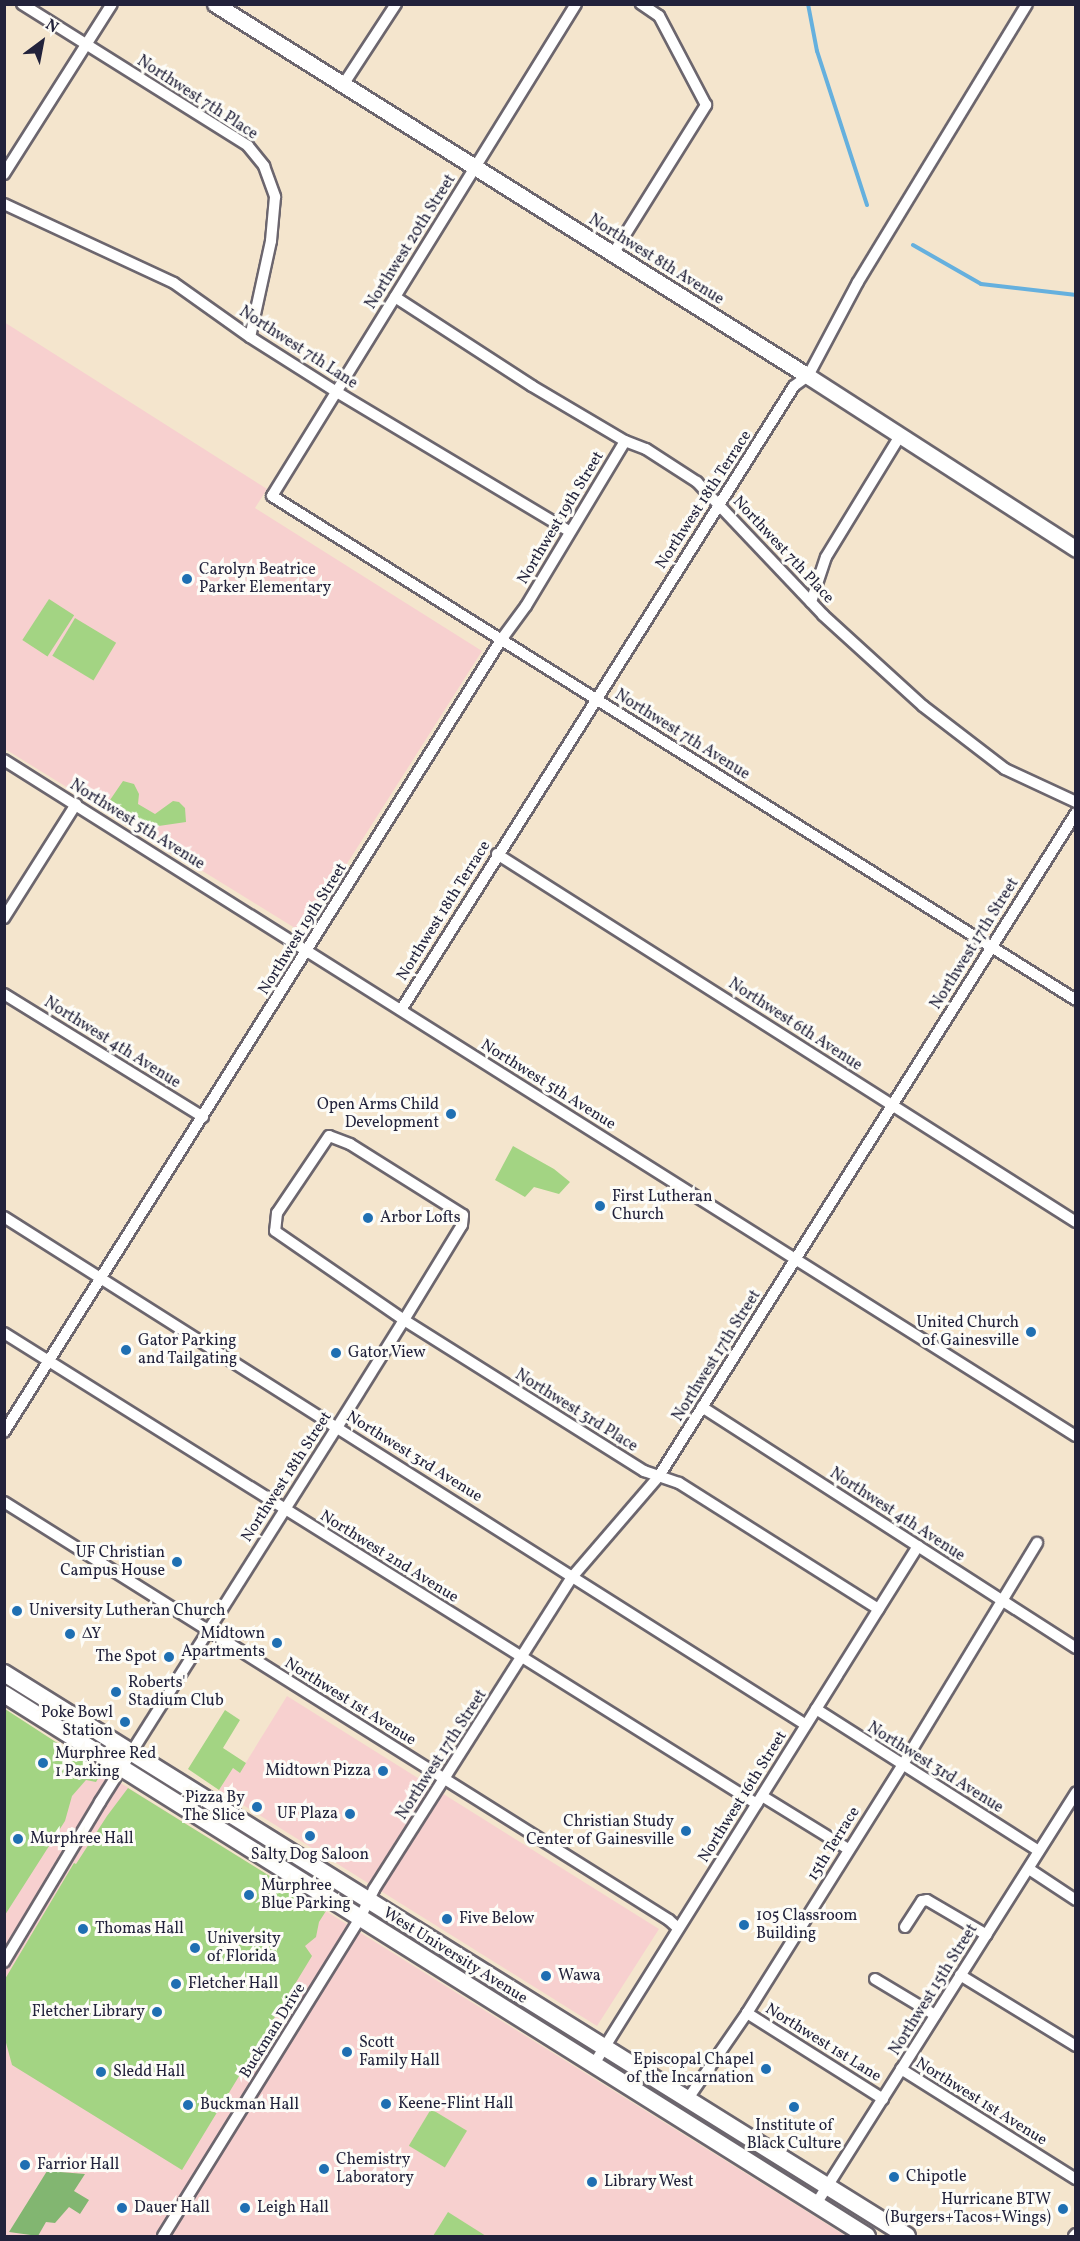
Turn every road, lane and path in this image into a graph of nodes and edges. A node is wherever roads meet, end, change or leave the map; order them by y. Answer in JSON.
{"nodes":[{"id":1,"x":22,"y":4,"type":"edge"},
{"id":2,"x":112,"y":4,"type":"edge"},
{"id":3,"x":215,"y":4,"type":"edge"},
{"id":4,"x":396,"y":4,"type":"edge"},
{"id":5,"x":576,"y":4,"type":"edge"},
{"id":6,"x":641,"y":4,"type":"edge"},
{"id":7,"x":1028,"y":4,"type":"edge"},
{"id":8,"x":88,"y":45,"type":"junction"},
{"id":9,"x":344,"y":85,"type":"junction"},
{"id":10,"x":475,"y":168,"type":"junction"},
{"id":11,"x":4,"y":174,"type":"edge"},
{"id":12,"x":4,"y":204,"type":"edge"},
{"id":13,"x":613,"y":254,"type":"junction"},
{"id":14,"x":395,"y":297,"type":"junction"},
{"id":15,"x":250,"y":337,"type":"junction"},
{"id":16,"x":808,"y":376,"type":"junction"},
{"id":17,"x":335,"y":391,"type":"junction"},
{"id":18,"x":900,"y":436,"type":"junction"},
{"id":19,"x":625,"y":441,"type":"junction"},
{"id":20,"x":272,"y":496,"type":"joint"},
{"id":21,"x":719,"y":503,"type":"junction"},
{"id":22,"x":569,"y":531,"type":"junction"},
{"id":23,"x":1076,"y":549,"type":"edge"},
{"id":24,"x":811,"y":602,"type":"junction"},
{"id":25,"x":501,"y":640,"type":"junction"},
{"id":26,"x":595,"y":699,"type":"junction"},
{"id":27,"x":4,"y":760,"type":"edge"},
{"id":28,"x":1076,"y":802,"type":"edge"},
{"id":29,"x":76,"y":804,"type":"junction"},
{"id":30,"x":1076,"y":813,"type":"edge"},
{"id":31,"x":497,"y":854,"type":"junction"},
{"id":32,"x":4,"y":918,"type":"edge"},
{"id":33,"x":991,"y":948,"type":"junction"},
{"id":34,"x":307,"y":950,"type":"junction"},
{"id":35,"x":4,"y":994,"type":"edge"},
{"id":36,"x":1076,"y":1000,"type":"edge"},
{"id":37,"x":401,"y":1010,"type":"junction"},
{"id":38,"x":890,"y":1105,"type":"junction"},
{"id":39,"x":203,"y":1118,"type":"junction"},
{"id":40,"x":463,"y":1215,"type":"joint"},
{"id":41,"x":4,"y":1217,"type":"edge"},
{"id":42,"x":1076,"y":1222,"type":"edge"},
{"id":43,"x":795,"y":1259,"type":"junction"},
{"id":44,"x":102,"y":1277,"type":"junction"},
{"id":45,"x":404,"y":1320,"type":"junction"},
{"id":46,"x":4,"y":1333,"type":"edge"},
{"id":47,"x":49,"y":1361,"type":"junction"},
{"id":48,"x":702,"y":1407,"type":"junction"},
{"id":49,"x":338,"y":1426,"type":"junction"},
{"id":50,"x":4,"y":1432,"type":"edge"},
{"id":51,"x":1076,"y":1436,"type":"edge"},
{"id":52,"x":659,"y":1476,"type":"junction"},
{"id":53,"x":4,"y":1502,"type":"edge"},
{"id":54,"x":284,"y":1509,"type":"junction"},
{"id":55,"x":1037,"y":1543,"type":"dead end"},
{"id":56,"x":918,"y":1546,"type":"junction"},
{"id":57,"x":573,"y":1576,"type":"junction"},
{"id":58,"x":1001,"y":1601,"type":"junction"},
{"id":59,"x":878,"y":1609,"type":"junction"},
{"id":60,"x":208,"y":1630,"type":"junction"},
{"id":61,"x":1076,"y":1648,"type":"edge"},
{"id":62,"x":522,"y":1659,"type":"junction"},
{"id":63,"x":4,"y":1673,"type":"edge"},
{"id":64,"x":4,"y":1694,"type":"edge"},
{"id":65,"x":816,"y":1709,"type":"junction"},
{"id":66,"x":806,"y":1725,"type":"junction"},
{"id":67,"x":132,"y":1753,"type":"junction"},
{"id":68,"x":902,"y":1766,"type":"junction"},
{"id":69,"x":123,"y":1768,"type":"junction"},
{"id":70,"x":444,"y":1779,"type":"junction"},
{"id":71,"x":1076,"y":1792,"type":"edge"},
{"id":72,"x":760,"y":1800,"type":"junction"},
{"id":73,"x":848,"y":1849,"type":"junction"},
{"id":74,"x":1039,"y":1851,"type":"junction"},
{"id":75,"x":1029,"y":1869,"type":"junction"},
{"id":76,"x":1076,"y":1900,"type":"edge"},
{"id":77,"x":368,"y":1902,"type":"junction"},
{"id":78,"x":360,"y":1917,"type":"junction"},
{"id":79,"x":905,"y":1927,"type":"dead end"},
{"id":80,"x":678,"y":1928,"type":"junction"},
{"id":81,"x":987,"y":1935,"type":"junction"},
{"id":82,"x":4,"y":1962,"type":"edge"},
{"id":83,"x":960,"y":1975,"type":"junction"},
{"id":84,"x":875,"y":1979,"type":"dead end"},
{"id":85,"x":747,"y":2013,"type":"junction"},
{"id":86,"x":935,"y":2015,"type":"junction"},
{"id":87,"x":1076,"y":2046,"type":"edge"},
{"id":88,"x":604,"y":2048,"type":"junction"},
{"id":89,"x":594,"y":2064,"type":"junction"},
{"id":90,"x":901,"y":2069,"type":"junction"},
{"id":91,"x":883,"y":2098,"type":"junction"},
{"id":92,"x":687,"y":2100,"type":"junction"},
{"id":93,"x":1076,"y":2179,"type":"edge"},
{"id":94,"x":827,"y":2186,"type":"junction"},
{"id":95,"x":816,"y":2204,"type":"junction"},
{"id":96,"x":164,"y":2236,"type":"edge"},
{"id":97,"x":867,"y":2236,"type":"edge"},
{"id":98,"x":907,"y":2236,"type":"edge"}],
"edges":[{"from":1,"to":8,"type":"street","name":"Northwest 7th Place"},
{"from":2,"to":8,"type":"street"},
{"from":3,"to":9,"type":"street","name":"Northwest 8th Avenue"},
{"from":4,"to":9,"type":"street"},
{"from":5,"to":10,"type":"street","name":"Northwest 20th Street"},
{"from":6,"to":13,"type":"street"},
{"from":7,"to":16,"type":"street","name":"Northwest 18th Terrace"},
{"from":8,"to":11,"type":"street"},
{"from":8,"to":15,"type":"street","name":"Northwest 7th Place"},
{"from":9,"to":10,"type":"street","name":"Northwest 8th Avenue"},
{"from":10,"to":13,"type":"street","name":"Northwest 8th Avenue"},
{"from":10,"to":14,"type":"street","name":"Northwest 20th Street"},
{"from":12,"to":15,"type":"street","name":"Northwest 7th Lane"},
{"from":13,"to":16,"type":"street","name":"Northwest 8th Avenue"},
{"from":14,"to":17,"type":"street","name":"Northwest 20th Street"},
{"from":14,"to":19,"type":"street","name":"Northwest 7th Place"},
{"from":15,"to":17,"type":"street","name":"Northwest 7th Lane"},
{"from":16,"to":18,"type":"street","name":"Northwest 8th Avenue"},
{"from":16,"to":21,"type":"street","name":"Northwest 18th Terrace"},
{"from":17,"to":20,"type":"street","name":"Northwest 20th Street"},
{"from":17,"to":22,"type":"street","name":"Northwest 7th Lane"},
{"from":18,"to":23,"type":"street","name":"Northwest 8th Avenue"},
{"from":18,"to":24,"type":"street"},
{"from":19,"to":21,"type":"street","name":"Northwest 7th Place"},
{"from":19,"to":22,"type":"street","name":"Northwest 19th Street"},
{"from":20,"to":25,"type":"street","name":"Northwest 7th Avenue"},
{"from":21,"to":24,"type":"street","name":"Northwest 7th Place"},
{"from":21,"to":26,"type":"street","name":"Northwest 18th Terrace"},
{"from":22,"to":25,"type":"street","name":"Northwest 19th Street"},
{"from":24,"to":28,"type":"street","name":"Northwest 7th Place"},
{"from":25,"to":26,"type":"street","name":"Northwest 7th Avenue"},
{"from":25,"to":34,"type":"street","name":"Northwest 19th Street"},
{"from":26,"to":31,"type":"street","name":"Northwest 18th Terrace"},
{"from":26,"to":33,"type":"street","name":"Northwest 7th Avenue"},
{"from":27,"to":29,"type":"street","name":"Northwest 5th Avenue"},
{"from":29,"to":32,"type":"street"},
{"from":29,"to":34,"type":"street","name":"Northwest 5th Avenue"},
{"from":30,"to":33,"type":"street","name":"Northwest 17th Street"},
{"from":31,"to":37,"type":"street","name":"Northwest 18th Terrace"},
{"from":31,"to":38,"type":"street","name":"Northwest 6th Avenue"},
{"from":33,"to":36,"type":"street","name":"Northwest 7th Avenue"},
{"from":33,"to":38,"type":"street","name":"Northwest 17th Street"},
{"from":34,"to":37,"type":"street","name":"Northwest 5th Avenue"},
{"from":34,"to":39,"type":"street","name":"Northwest 19th Street"},
{"from":35,"to":39,"type":"street","name":"Northwest 4th Avenue"},
{"from":37,"to":43,"type":"street","name":"Northwest 5th Avenue"},
{"from":38,"to":42,"type":"street","name":"Northwest 6th Avenue"},
{"from":38,"to":43,"type":"street","name":"Northwest 17th Street"},
{"from":39,"to":44,"type":"street","name":"Northwest 19th Street"},
{"from":40,"to":45,"type":"street","name":"Northwest 18th Street"},
{"from":40,"to":45,"type":"street","name":"Northwest 3rd Place"},
{"from":41,"to":44,"type":"street","name":"Northwest 3rd Avenue"},
{"from":43,"to":48,"type":"street","name":"Northwest 17th Street"},
{"from":43,"to":51,"type":"street","name":"Northwest 5th Avenue"},
{"from":44,"to":47,"type":"street","name":"Northwest 19th Street"},
{"from":44,"to":49,"type":"street","name":"Northwest 3rd Avenue"},
{"from":45,"to":49,"type":"street","name":"Northwest 18th Street"},
{"from":45,"to":52,"type":"street","name":"Northwest 3rd Place"},
{"from":46,"to":47,"type":"street","name":"Northwest 2nd Avenue"},
{"from":47,"to":50,"type":"street","name":"Northwest 19th Street"},
{"from":47,"to":54,"type":"street","name":"Northwest 2nd Avenue"},
{"from":48,"to":52,"type":"street","name":"Northwest 17th Street"},
{"from":48,"to":56,"type":"street","name":"Northwest 4th Avenue"},
{"from":49,"to":54,"type":"street","name":"Northwest 18th Street"},
{"from":49,"to":57,"type":"street","name":"Northwest 3rd Avenue"},
{"from":52,"to":57,"type":"street","name":"Northwest 17th Street"},
{"from":52,"to":59,"type":"street","name":"Northwest 3rd Place"},
{"from":53,"to":60,"type":"street","name":"Northwest 1st Avenue"},
{"from":54,"to":60,"type":"street","name":"Northwest 18th Street"},
{"from":54,"to":62,"type":"street","name":"Northwest 2nd Avenue"},
{"from":55,"to":58,"type":"street","name":"15th Terrace"},
{"from":56,"to":58,"type":"street","name":"Northwest 4th Avenue"},
{"from":56,"to":59,"type":"street","name":"Northwest 16th Street"},
{"from":57,"to":62,"type":"street","name":"Northwest 17th Street"},
{"from":57,"to":66,"type":"street","name":"Northwest 3rd Avenue"},
{"from":58,"to":61,"type":"street","name":"Northwest 4th Avenue"},
{"from":58,"to":68,"type":"street","name":"15th Terrace"},
{"from":59,"to":65,"type":"street","name":"Northwest 16th Street"},
{"from":60,"to":67,"type":"street","name":"Northwest 18th Street"},
{"from":60,"to":70,"type":"street","name":"Northwest 1st Avenue"},
{"from":62,"to":70,"type":"street","name":"Northwest 17th Street"},
{"from":62,"to":72,"type":"street","name":"Northwest 2nd Avenue"},
{"from":63,"to":67,"type":"main road","name":"West University Avenue"},
{"from":64,"to":69,"type":"main road","name":"West University Avenue"},
{"from":65,"to":66,"type":"street","name":"Northwest 16th Street"},
{"from":65,"to":68,"type":"street","name":"Northwest 3rd Avenue"},
{"from":66,"to":72,"type":"street","name":"Northwest 16th Street"},
{"from":67,"to":69,"type":"street","name":"Northwest 18th Street"},
{"from":67,"to":77,"type":"main road","name":"West University Avenue"},
{"from":68,"to":73,"type":"street","name":"15th Terrace"},
{"from":68,"to":74,"type":"street","name":"Northwest 3rd Avenue"},
{"from":69,"to":78,"type":"main road","name":"West University Avenue"},
{"from":69,"to":82,"type":"street","name":"Northwest 18th Street"},
{"from":70,"to":77,"type":"street","name":"Northwest 17th Street"},
{"from":70,"to":80,"type":"street","name":"Northwest 1st Avenue"},
{"from":71,"to":74,"type":"street","name":"Northwest 15th Street"},
{"from":72,"to":73,"type":"street","name":"Northwest 2nd Avenue"},
{"from":72,"to":80,"type":"street","name":"Northwest 16th Street"},
{"from":73,"to":85,"type":"street","name":"15th Terrace"},
{"from":74,"to":75,"type":"street","name":"Northwest 15th Street"},
{"from":75,"to":76,"type":"street"},
{"from":75,"to":81,"type":"street","name":"Northwest 15th Street"},
{"from":77,"to":78,"type":"street","name":"Buckman Drive"},
{"from":77,"to":88,"type":"main road","name":"West University Avenue"},
{"from":78,"to":89,"type":"main road","name":"West University Avenue"},
{"from":78,"to":96,"type":"street","name":"Buckman Drive"},
{"from":79,"to":81,"type":"street"},
{"from":80,"to":88,"type":"street","name":"Northwest 16th Street"},
{"from":81,"to":83,"type":"street","name":"Northwest 15th Street"},
{"from":83,"to":86,"type":"street","name":"Northwest 15th Street"},
{"from":83,"to":87,"type":"street"},
{"from":84,"to":86,"type":"street"},
{"from":85,"to":91,"type":"street","name":"Northwest 1st Lane"},
{"from":85,"to":92,"type":"street","name":"15th Terrace"},
{"from":86,"to":90,"type":"street","name":"Northwest 15th Street"},
{"from":88,"to":89,"type":"street","name":"Northwest 16th Street"},
{"from":88,"to":92,"type":"main road","name":"West University Avenue"},
{"from":89,"to":95,"type":"main road","name":"West University Avenue"},
{"from":90,"to":91,"type":"street","name":"Northwest 15th Street"},
{"from":90,"to":93,"type":"street","name":"Northwest 1st Avenue"},
{"from":91,"to":94,"type":"street","name":"Northwest 15th Street"},
{"from":92,"to":94,"type":"main road","name":"West University Avenue"},
{"from":94,"to":95,"type":"street","name":"Northwest 15th Street"},
{"from":94,"to":98,"type":"main road","name":"West University Avenue"},
{"from":95,"to":97,"type":"main road","name":"West University Avenue"}]}
